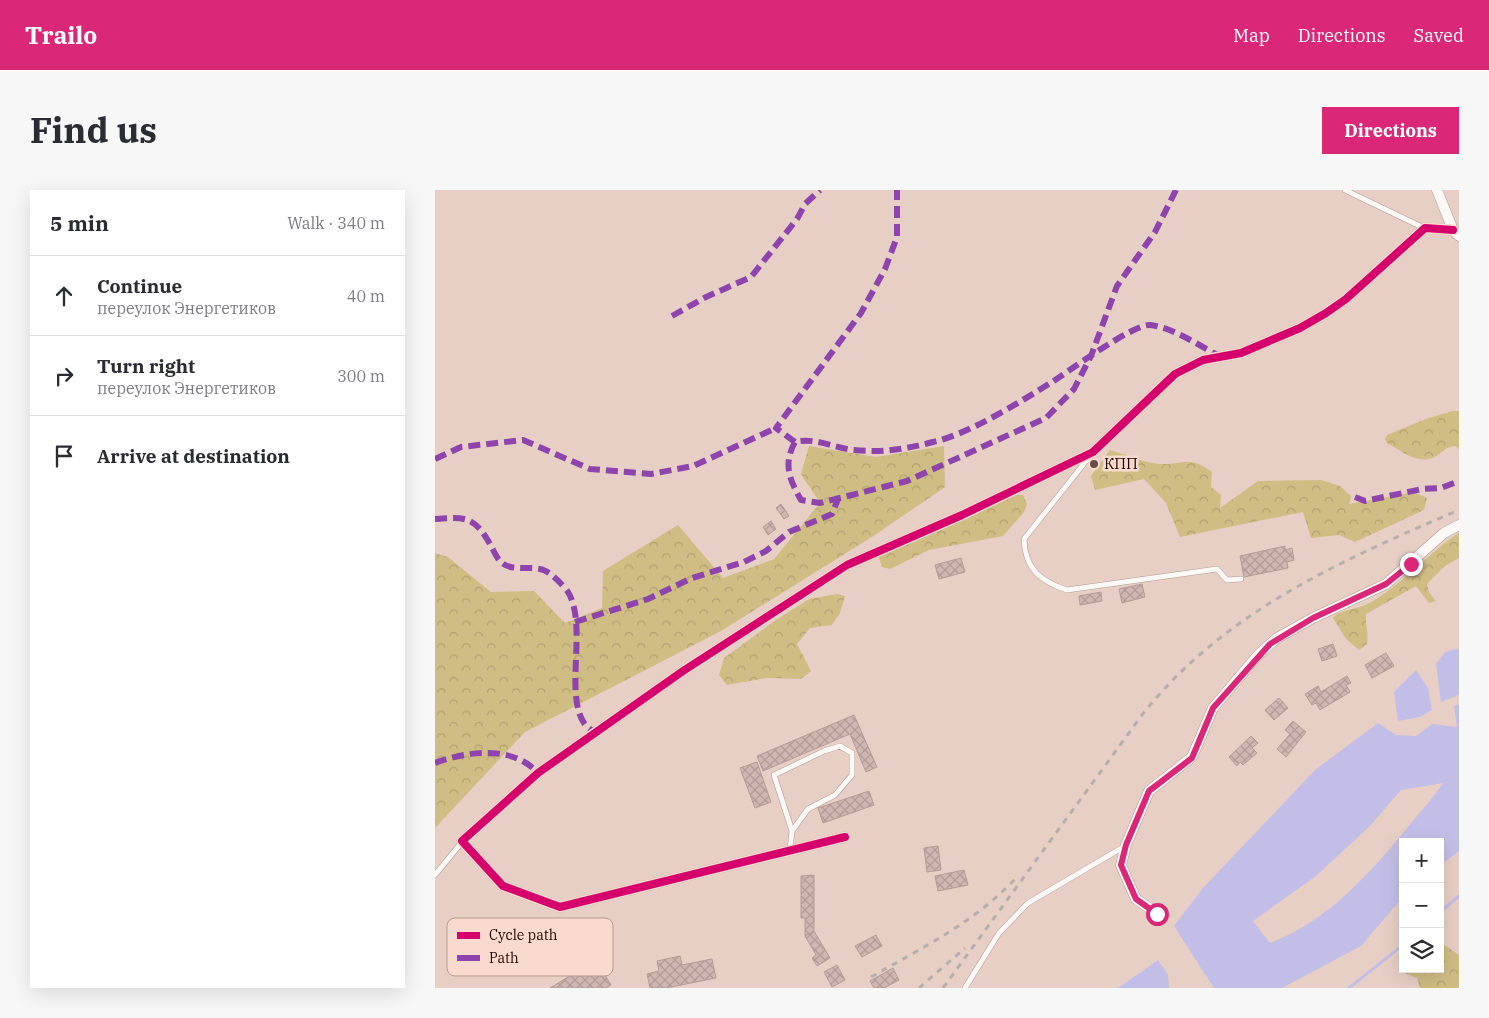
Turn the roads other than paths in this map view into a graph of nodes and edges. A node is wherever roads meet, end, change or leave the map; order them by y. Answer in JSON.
{"nodes":[{"id":1,"x":1345,"y":190,"type":"edge"},
{"id":2,"x":1437,"y":190,"type":"edge"},
{"id":3,"x":1425,"y":228,"type":"junction"},
{"id":4,"x":1456,"y":233,"type":"edge"},
{"id":5,"x":1093,"y":452,"type":"junction"},
{"id":6,"x":1459,"y":525,"type":"edge"},
{"id":7,"x":1241,"y":579,"type":"dead end"},
{"id":8,"x":792,"y":831,"type":"junction"},
{"id":9,"x":845,"y":837,"type":"dead end"},
{"id":10,"x":462,"y":841,"type":"junction"},
{"id":11,"x":1126,"y":845,"type":"junction"},
{"id":12,"x":790,"y":850,"type":"junction"},
{"id":13,"x":435,"y":875,"type":"edge"},
{"id":14,"x":1157,"y":914,"type":"dead end"},
{"id":15,"x":965,"y":988,"type":"edge"}],
"edges":[{"from":1,"to":3,"type":"lane"},
{"from":2,"to":4,"type":"street"},
{"from":3,"to":4,"type":"street"},
{"from":3,"to":5,"type":"street"},
{"from":5,"to":7,"type":"lane"},
{"from":5,"to":10,"type":"street"},
{"from":6,"to":11,"type":"street"},
{"from":8,"to":8,"type":"lane"},
{"from":8,"to":12,"type":"lane"},
{"from":9,"to":12,"type":"street"},
{"from":10,"to":12,"type":"street"},
{"from":10,"to":13,"type":"lane"},
{"from":11,"to":14,"type":"street"},
{"from":11,"to":15,"type":"lane"}]}
